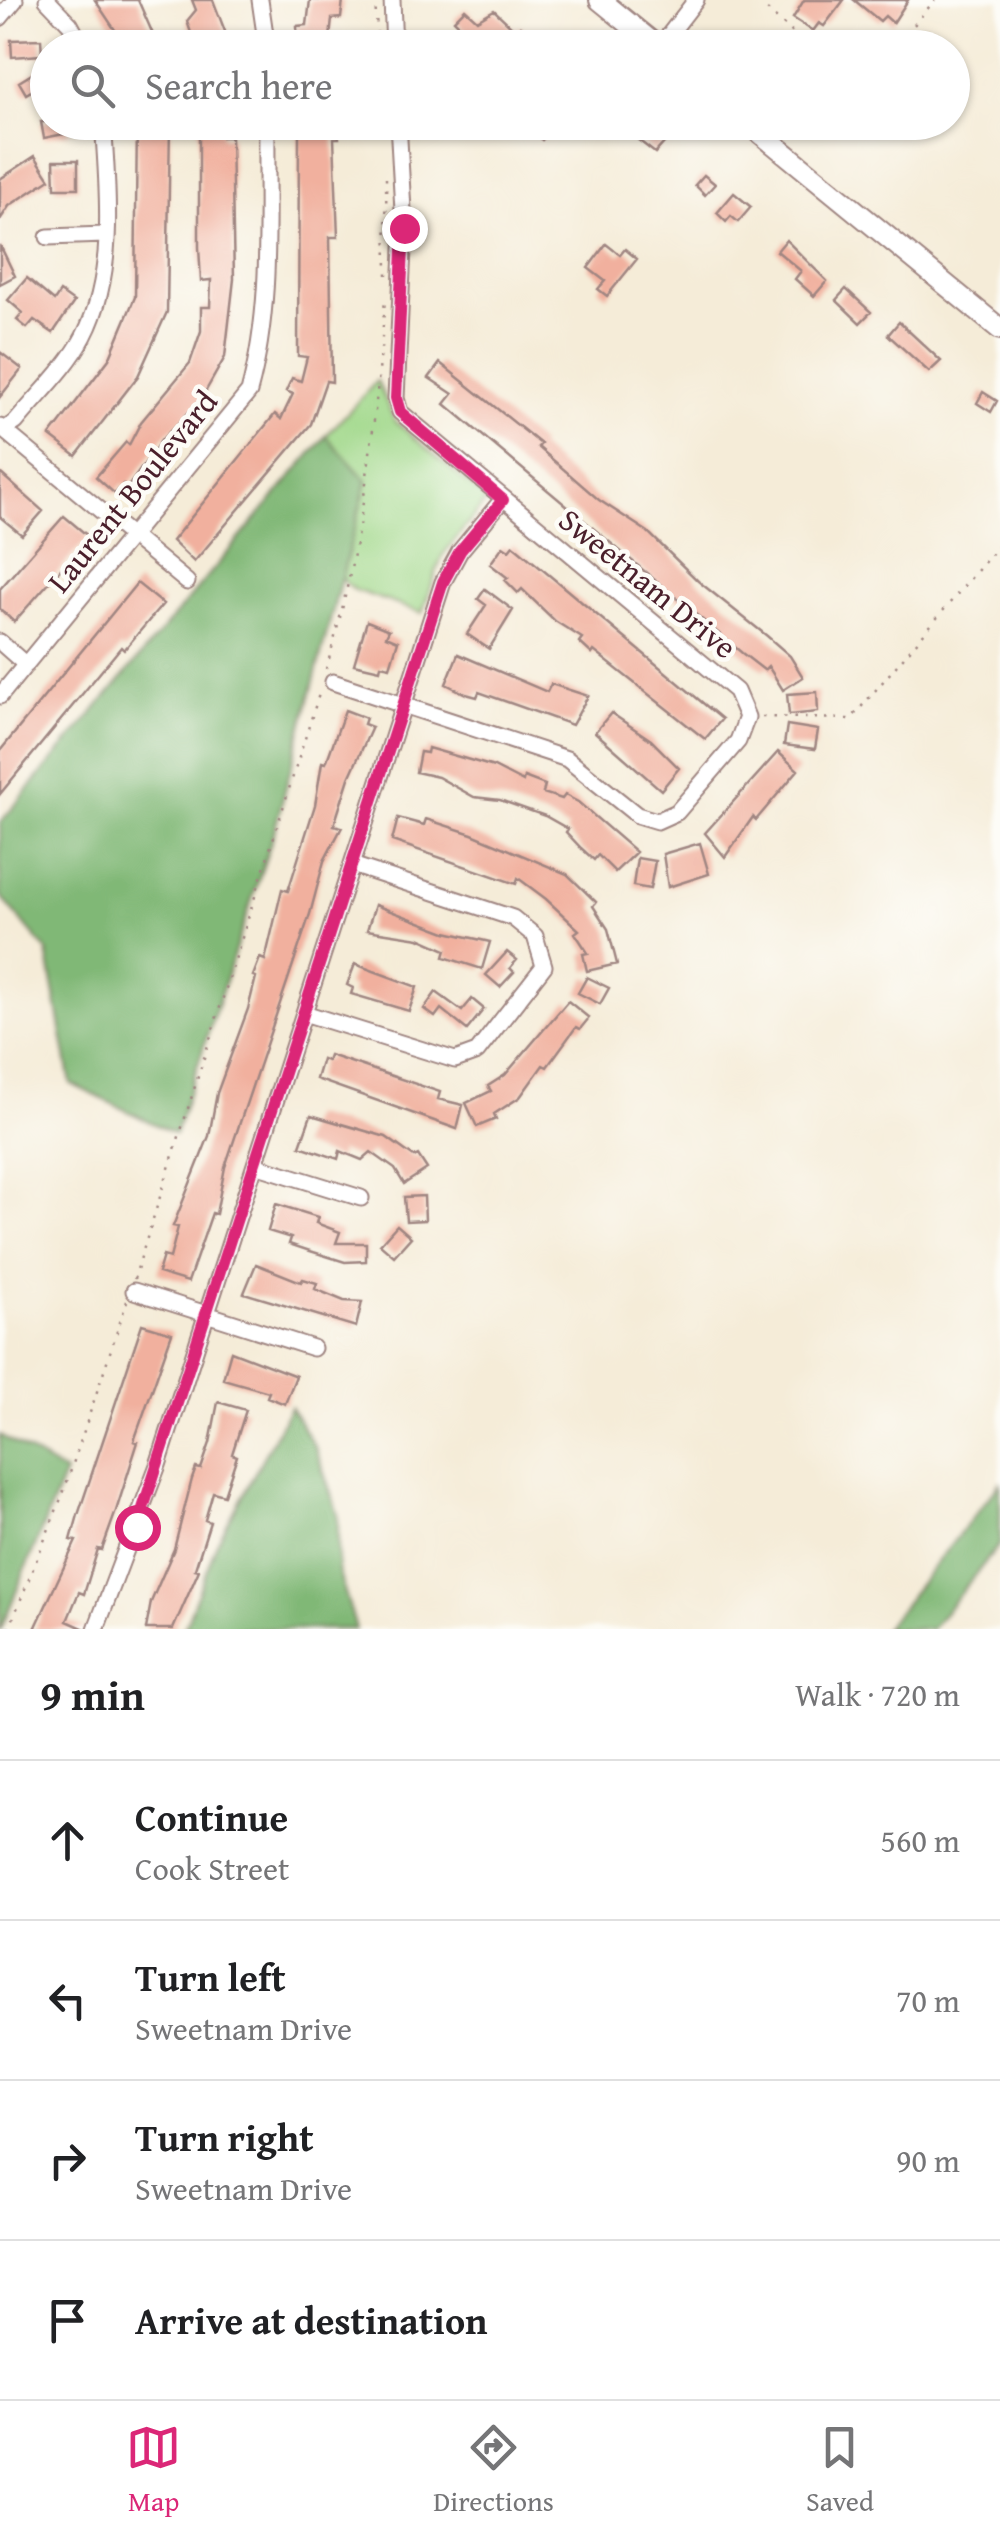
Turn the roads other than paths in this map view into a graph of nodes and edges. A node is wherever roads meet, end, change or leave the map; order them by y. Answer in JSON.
{"nodes":[{"id":1,"x":16,"y":0,"type":"edge"},
{"id":2,"x":47,"y":0,"type":"edge"},
{"id":3,"x":260,"y":0,"type":"edge"},
{"id":4,"x":392,"y":0,"type":"edge"},
{"id":5,"x":600,"y":0,"type":"edge"},
{"id":6,"x":696,"y":0,"type":"edge"},
{"id":7,"x":0,"y":18,"type":"edge"},
{"id":8,"x":73,"y":30,"type":"edge"},
{"id":9,"x":264,"y":30,"type":"edge"},
{"id":10,"x":393,"y":30,"type":"edge"},
{"id":11,"x":637,"y":30,"type":"edge"},
{"id":12,"x":673,"y":30,"type":"edge"},
{"id":13,"x":103,"y":140,"type":"edge"},
{"id":14,"x":266,"y":140,"type":"edge"},
{"id":15,"x":399,"y":140,"type":"edge"},
{"id":16,"x":769,"y":140,"type":"edge"},
{"id":17,"x":105,"y":235,"type":"junction"},
{"id":18,"x":48,"y":237,"type":"dead end"},
{"id":19,"x":1000,"y":329,"type":"edge"},
{"id":20,"x":2,"y":429,"type":"edge"},
{"id":21,"x":503,"y":500,"type":"junction"},
{"id":22,"x":130,"y":535,"type":"junction"},
{"id":23,"x":187,"y":582,"type":"dead end"},
{"id":24,"x":0,"y":642,"type":"edge"},
{"id":25,"x":26,"y":665,"type":"junction"},
{"id":26,"x":326,"y":680,"type":"road end"},
{"id":27,"x":0,"y":696,"type":"edge"},
{"id":28,"x":403,"y":706,"type":"junction"},
{"id":29,"x":352,"y":865,"type":"junction"},
{"id":30,"x":304,"y":1014,"type":"junction"},
{"id":31,"x":255,"y":1165,"type":"junction"},
{"id":32,"x":361,"y":1198,"type":"dead end"},
{"id":33,"x":134,"y":1290,"type":"dead end"},
{"id":34,"x":207,"y":1314,"type":"junction"},
{"id":35,"x":312,"y":1348,"type":"dead end"},
{"id":36,"x":96,"y":1629,"type":"edge"}],
"edges":[{"from":1,"to":7,"type":"street"},
{"from":2,"to":8,"type":"street"},
{"from":3,"to":9,"type":"street"},
{"from":4,"to":10,"type":"street"},
{"from":5,"to":11,"type":"main road"},
{"from":6,"to":12,"type":"street"},
{"from":13,"to":17,"type":"street"},
{"from":14,"to":22,"type":"street","name":"Laurent Boulevard"},
{"from":15,"to":21,"type":"street","name":"Sweetnam Drive"},
{"from":16,"to":19,"type":"main road"},
{"from":17,"to":18,"type":"street"},
{"from":17,"to":20,"type":"street"},
{"from":20,"to":22,"type":"street"},
{"from":21,"to":28,"type":"street"},
{"from":21,"to":28,"type":"street","name":"Sweetnam Drive"},
{"from":22,"to":23,"type":"street"},
{"from":22,"to":25,"type":"street","name":"Laurent Boulevard"},
{"from":24,"to":25,"type":"street"},
{"from":25,"to":27,"type":"street","name":"Laurent Boulevard"},
{"from":26,"to":28,"type":"street"},
{"from":28,"to":29,"type":"street"},
{"from":29,"to":30,"type":"street"},
{"from":29,"to":30,"type":"street"},
{"from":30,"to":31,"type":"street"},
{"from":31,"to":32,"type":"street"},
{"from":31,"to":34,"type":"street"},
{"from":33,"to":34,"type":"street"},
{"from":34,"to":35,"type":"street"},
{"from":34,"to":36,"type":"street"}]}
